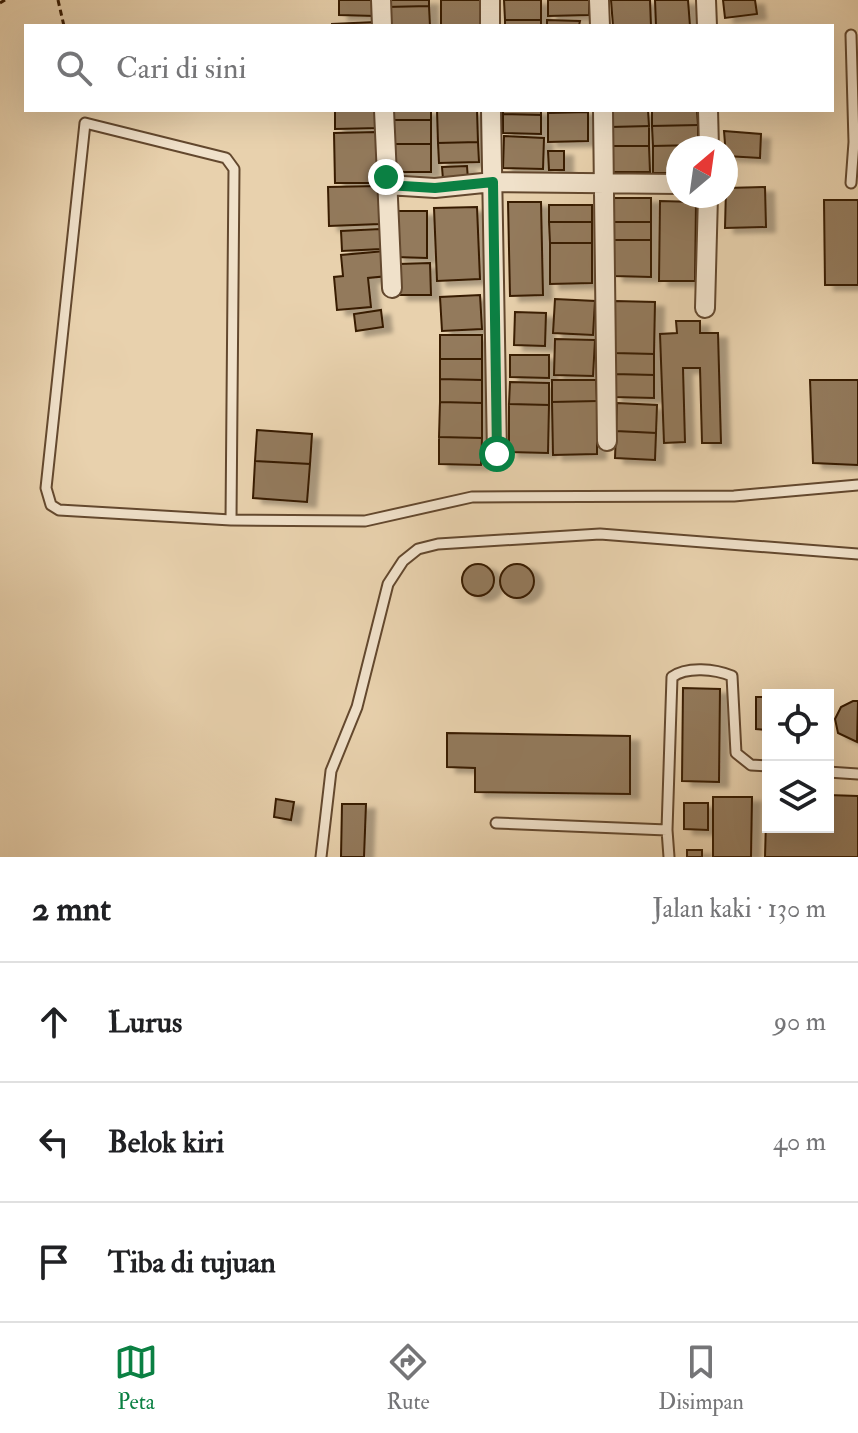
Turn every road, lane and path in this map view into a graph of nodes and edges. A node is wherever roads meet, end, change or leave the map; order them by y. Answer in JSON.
{"nodes":[{"id":1,"x":58,"y":0,"type":"edge"},
{"id":2,"x":381,"y":0,"type":"edge"},
{"id":3,"x":490,"y":0,"type":"edge"},
{"id":4,"x":599,"y":0,"type":"edge"},
{"id":5,"x":706,"y":0,"type":"edge"},
{"id":6,"x":64,"y":24,"type":"edge"},
{"id":7,"x":382,"y":24,"type":"edge"},
{"id":8,"x":490,"y":24,"type":"edge"},
{"id":9,"x":600,"y":24,"type":"edge"},
{"id":10,"x":707,"y":24,"type":"edge"},
{"id":11,"x":851,"y":35,"type":"dead end"},
{"id":12,"x":384,"y":112,"type":"edge"},
{"id":13,"x":491,"y":112,"type":"edge"},
{"id":14,"x":603,"y":112,"type":"edge"},
{"id":15,"x":708,"y":112,"type":"edge"},
{"id":16,"x":709,"y":136,"type":"edge"},
{"id":17,"x":856,"y":142,"type":"edge"},
{"id":18,"x":493,"y":182,"type":"junction"},
{"id":19,"x":851,"y":183,"type":"dead end"},
{"id":20,"x":666,"y":184,"type":"edge"},
{"id":21,"x":387,"y":185,"type":"junction"},
{"id":22,"x":605,"y":186,"type":"junction"},
{"id":23,"x":708,"y":208,"type":"edge"},
{"id":24,"x":392,"y":288,"type":"dead end"},
{"id":25,"x":705,"y":308,"type":"dead end"},
{"id":26,"x":607,"y":441,"type":"dead end"},
{"id":27,"x":497,"y":454,"type":"dead end"},
{"id":28,"x":858,"y":485,"type":"edge"},
{"id":29,"x":231,"y":520,"type":"junction"},
{"id":30,"x":858,"y":554,"type":"edge"},
{"id":31,"x":762,"y":766,"type":"edge"},
{"id":32,"x":834,"y":772,"type":"edge"},
{"id":33,"x":858,"y":774,"type":"edge"},
{"id":34,"x":496,"y":823,"type":"dead end"},
{"id":35,"x":667,"y":830,"type":"junction"},
{"id":36,"x":321,"y":857,"type":"edge"},
{"id":37,"x":669,"y":857,"type":"edge"}],
"edges":[{"from":1,"to":6,"type":"path"},
{"from":2,"to":7,"type":"street"},
{"from":3,"to":8,"type":"street"},
{"from":4,"to":9,"type":"street"},
{"from":5,"to":10,"type":"street"},
{"from":11,"to":17,"type":"lane"},
{"from":12,"to":21,"type":"street"},
{"from":13,"to":18,"type":"street"},
{"from":14,"to":22,"type":"street"},
{"from":15,"to":16,"type":"street"},
{"from":17,"to":19,"type":"lane"},
{"from":18,"to":21,"type":"street"},
{"from":18,"to":22,"type":"street"},
{"from":18,"to":27,"type":"street"},
{"from":20,"to":22,"type":"street"},
{"from":21,"to":24,"type":"street"},
{"from":22,"to":26,"type":"street"},
{"from":23,"to":25,"type":"street"},
{"from":28,"to":29,"type":"lane"},
{"from":29,"to":29,"type":"lane"},
{"from":30,"to":36,"type":"lane"},
{"from":31,"to":35,"type":"lane"},
{"from":32,"to":33,"type":"lane"},
{"from":34,"to":35,"type":"lane"},
{"from":35,"to":37,"type":"lane"}]}
